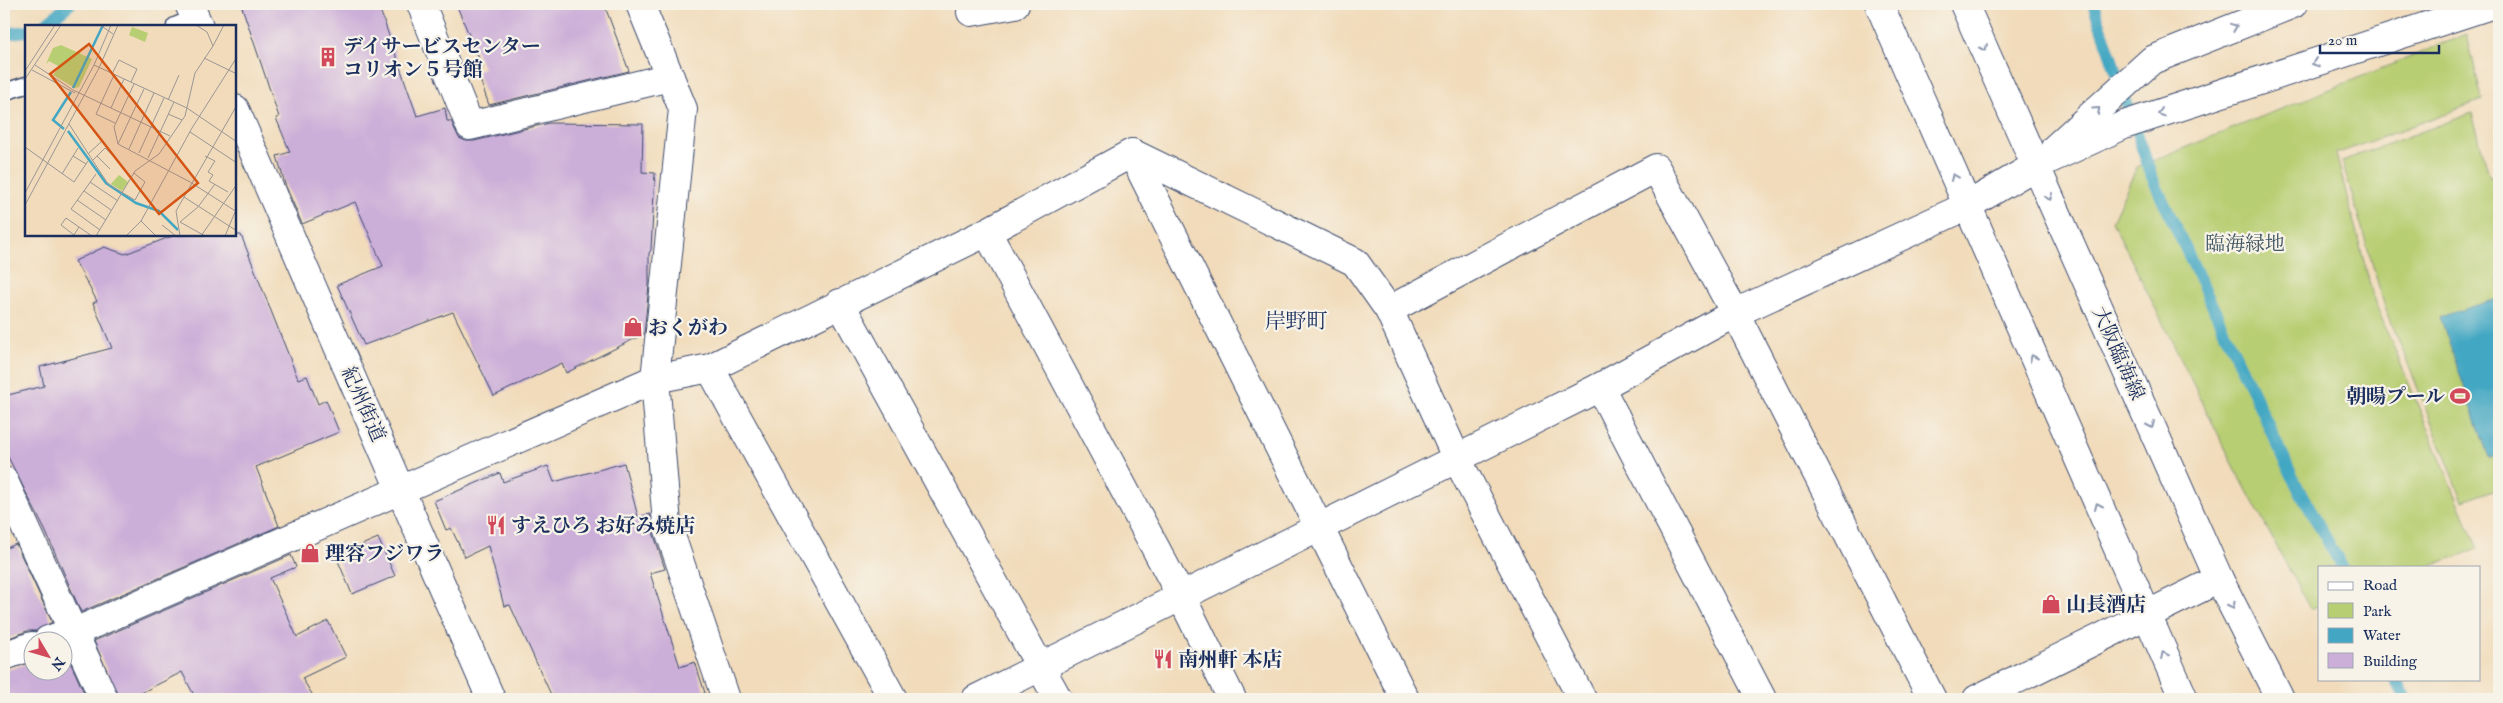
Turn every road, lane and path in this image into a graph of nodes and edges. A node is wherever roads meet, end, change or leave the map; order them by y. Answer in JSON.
{"nodes":[{"id":1,"x":421,"y":4,"type":"edge"},
{"id":2,"x":640,"y":4,"type":"edge"},
{"id":3,"x":1016,"y":4,"type":"edge"},
{"id":4,"x":1879,"y":4,"type":"edge"},
{"id":5,"x":1964,"y":4,"type":"edge"},
{"id":6,"x":2292,"y":4,"type":"edge"},
{"id":7,"x":2494,"y":4,"type":"edge"},
{"id":8,"x":971,"y":12,"type":"dead end"},
{"id":9,"x":670,"y":77,"type":"junction"},
{"id":10,"x":25,"y":85,"type":"edge"},
{"id":11,"x":4,"y":92,"type":"edge"},
{"id":12,"x":236,"y":111,"type":"edge"},
{"id":13,"x":1132,"y":153,"type":"junction"},
{"id":14,"x":2035,"y":166,"type":"junction"},
{"id":15,"x":1967,"y":206,"type":"junction"},
{"id":16,"x":987,"y":232,"type":"junction"},
{"id":17,"x":840,"y":303,"type":"junction"},
{"id":18,"x":1389,"y":310,"type":"junction"},
{"id":19,"x":1735,"y":314,"type":"junction"},
{"id":20,"x":710,"y":368,"type":"junction"},
{"id":21,"x":655,"y":379,"type":"junction"},
{"id":22,"x":1600,"y":387,"type":"junction"},
{"id":23,"x":1456,"y":457,"type":"junction"},
{"id":24,"x":4,"y":481,"type":"edge"},
{"id":25,"x":401,"y":489,"type":"junction"},
{"id":26,"x":1319,"y":526,"type":"junction"},
{"id":27,"x":2219,"y":579,"type":"junction"},
{"id":28,"x":1181,"y":596,"type":"junction"},
{"id":29,"x":2146,"y":616,"type":"junction"},
{"id":30,"x":58,"y":630,"type":"edge"},
{"id":31,"x":72,"y":631,"type":"edge"},
{"id":32,"x":22,"y":650,"type":"edge"},
{"id":33,"x":72,"y":653,"type":"edge"},
{"id":34,"x":4,"y":656,"type":"edge"},
{"id":35,"x":1042,"y":666,"type":"junction"},
{"id":36,"x":104,"y":699,"type":"edge"},
{"id":37,"x":491,"y":699,"type":"edge"},
{"id":38,"x":726,"y":699,"type":"edge"},
{"id":39,"x":893,"y":699,"type":"edge"},
{"id":40,"x":976,"y":699,"type":"edge"},
{"id":41,"x":1058,"y":699,"type":"edge"},
{"id":42,"x":1232,"y":699,"type":"edge"},
{"id":43,"x":1404,"y":699,"type":"edge"},
{"id":44,"x":1582,"y":699,"type":"edge"},
{"id":45,"x":1762,"y":699,"type":"edge"},
{"id":46,"x":1932,"y":699,"type":"edge"},
{"id":47,"x":1977,"y":699,"type":"edge"},
{"id":48,"x":2184,"y":699,"type":"edge"},
{"id":49,"x":2280,"y":699,"type":"edge"}],
"edges":[{"from":1,"to":9,"type":"street"},
{"from":2,"to":9,"type":"street"},
{"from":3,"to":8,"type":"street"},
{"from":15,"to":4,"type":"street","one_way":true},
{"from":5,"to":14,"type":"street","name":"大阪臨海線","one_way":true},
{"from":14,"to":6,"type":"street","one_way":true},
{"from":7,"to":14,"type":"street","one_way":true},
{"from":9,"to":21,"type":"street"},
{"from":10,"to":11,"type":"lane"},
{"from":12,"to":25,"type":"street","name":"紀州街道"},
{"from":13,"to":16,"type":"street"},
{"from":13,"to":18,"type":"street"},
{"from":13,"to":26,"type":"street"},
{"from":14,"to":15,"type":"street"},
{"from":14,"to":27,"type":"street","name":"大阪臨海線","one_way":true},
{"from":15,"to":19,"type":"street"},
{"from":29,"to":15,"type":"street","one_way":true},
{"from":16,"to":17,"type":"street"},
{"from":16,"to":28,"type":"street"},
{"from":17,"to":20,"type":"street"},
{"from":17,"to":35,"type":"street"},
{"from":18,"to":19,"type":"street"},
{"from":18,"to":23,"type":"street"},
{"from":19,"to":22,"type":"street"},
{"from":19,"to":46,"type":"street"},
{"from":20,"to":21,"type":"street"},
{"from":20,"to":39,"type":"street"},
{"from":21,"to":25,"type":"street"},
{"from":21,"to":38,"type":"street"},
{"from":22,"to":23,"type":"street"},
{"from":22,"to":45,"type":"street"},
{"from":23,"to":26,"type":"street"},
{"from":23,"to":44,"type":"street"},
{"from":24,"to":30,"type":"street"},
{"from":25,"to":31,"type":"street"},
{"from":25,"to":37,"type":"street","name":"紀州街道"},
{"from":26,"to":28,"type":"street"},
{"from":26,"to":43,"type":"street"},
{"from":27,"to":29,"type":"street"},
{"from":27,"to":49,"type":"street","name":"大阪臨海線","one_way":true},
{"from":28,"to":35,"type":"street"},
{"from":28,"to":42,"type":"street"},
{"from":29,"to":47,"type":"street"},
{"from":48,"to":29,"type":"street","one_way":true},
{"from":32,"to":34,"type":"street"},
{"from":33,"to":36,"type":"street"},
{"from":35,"to":40,"type":"street"},
{"from":35,"to":41,"type":"street"}]}
